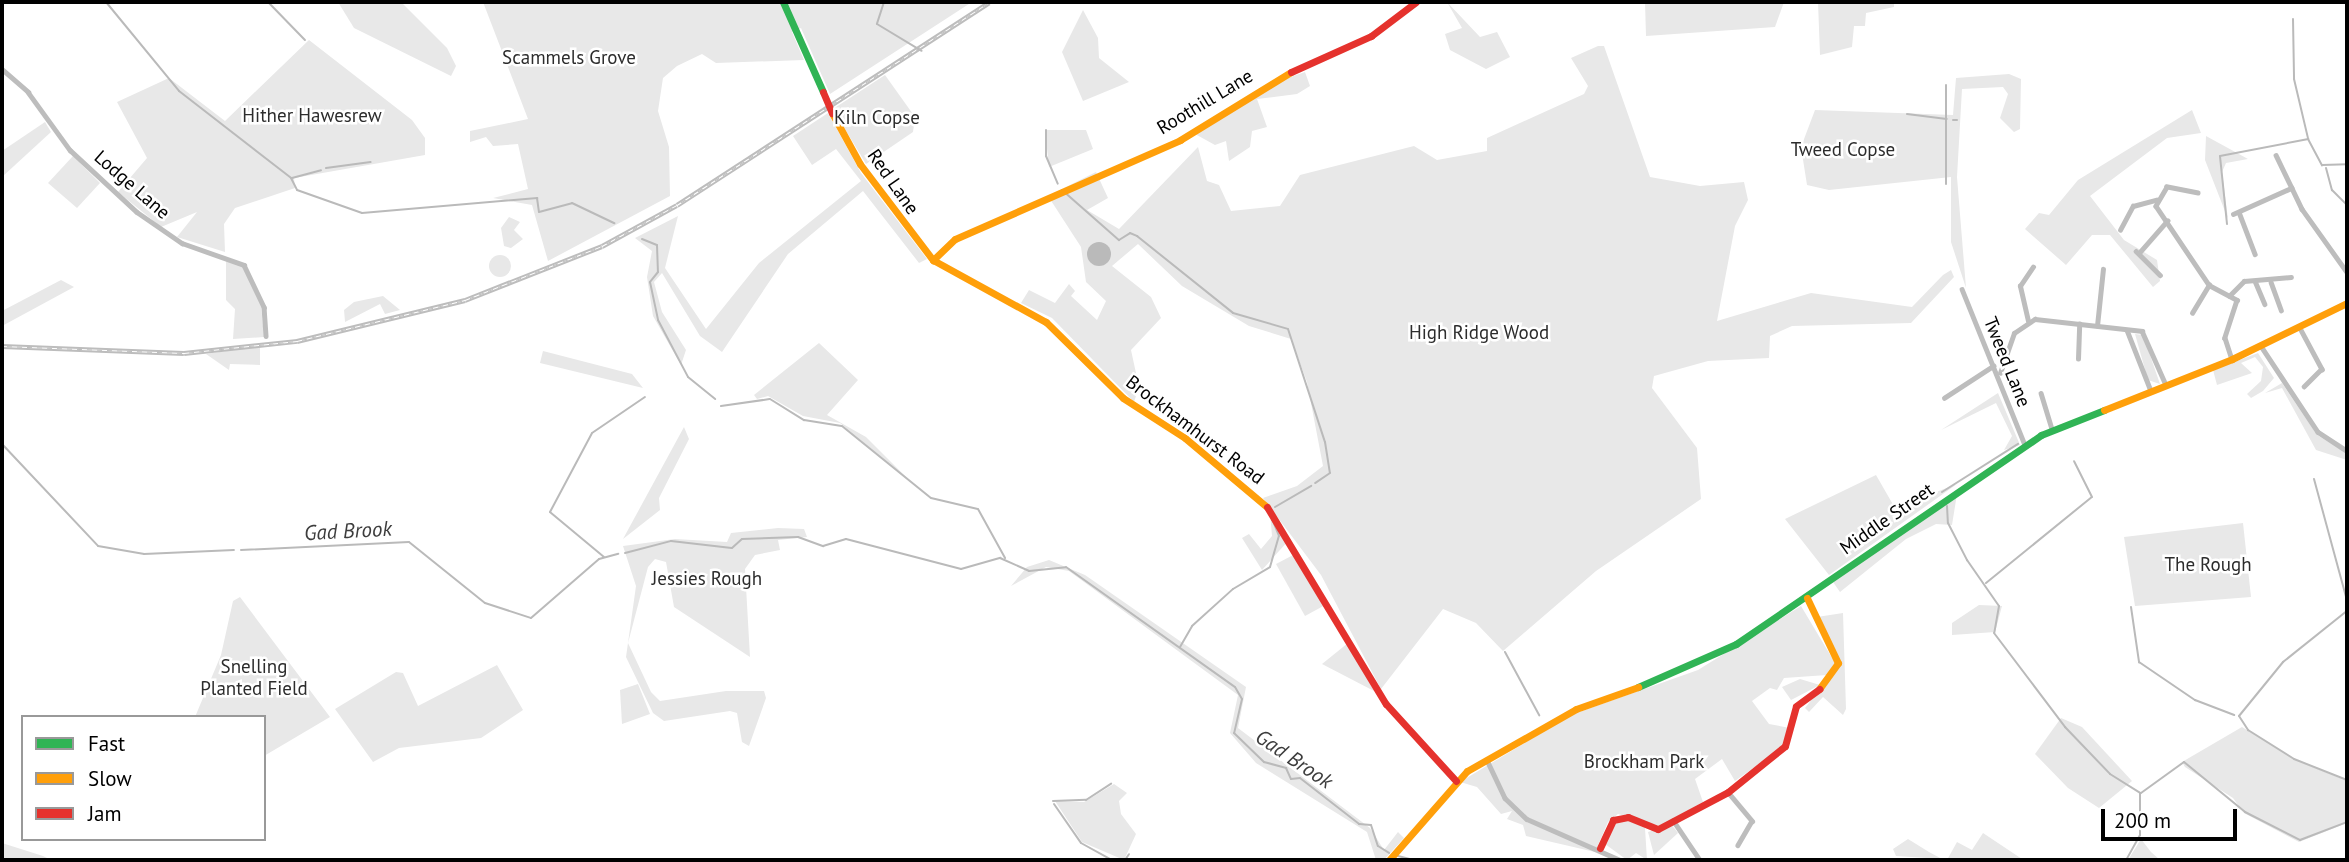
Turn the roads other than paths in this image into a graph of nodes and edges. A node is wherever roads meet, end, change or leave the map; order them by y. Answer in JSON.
{"nodes":[{"id":1,"x":783,"y":2,"type":"edge"},
{"id":2,"x":1416,"y":2,"type":"edge"},
{"id":3,"x":2,"y":69,"type":"edge"},
{"id":4,"x":2276,"y":155,"type":"dead end"},
{"id":5,"x":2291,"y":188,"type":"junction"},
{"id":6,"x":2199,"y":193,"type":"dead end"},
{"id":7,"x":2156,"y":200,"type":"junction"},
{"id":8,"x":2167,"y":221,"type":"junction"},
{"id":9,"x":2120,"y":230,"type":"dead end"},
{"id":10,"x":2255,"y":254,"type":"dead end"},
{"id":11,"x":933,"y":260,"type":"junction"},
{"id":12,"x":2033,"y":267,"type":"dead end"},
{"id":13,"x":2103,"y":269,"type":"dead end"},
{"id":14,"x":2347,"y":272,"type":"edge"},
{"id":15,"x":2160,"y":275,"type":"dead end"},
{"id":16,"x":2291,"y":277,"type":"dead end"},
{"id":17,"x":2255,"y":281,"type":"junction"},
{"id":18,"x":2270,"y":282,"type":"junction"},
{"id":19,"x":2209,"y":285,"type":"junction"},
{"id":20,"x":1962,"y":289,"type":"dead end"},
{"id":21,"x":2229,"y":296,"type":"junction"},
{"id":22,"x":2347,"y":303,"type":"edge"},
{"id":23,"x":2265,"y":304,"type":"dead end"},
{"id":24,"x":2281,"y":310,"type":"dead end"},
{"id":25,"x":2192,"y":313,"type":"dead end"},
{"id":26,"x":2028,"y":321,"type":"junction"},
{"id":27,"x":2079,"y":324,"type":"junction"},
{"id":28,"x":2097,"y":326,"type":"junction"},
{"id":29,"x":2300,"y":328,"type":"junction"},
{"id":30,"x":2127,"y":330,"type":"junction"},
{"id":31,"x":267,"y":336,"type":"dead end"},
{"id":32,"x":2261,"y":346,"type":"junction"},
{"id":33,"x":2078,"y":359,"type":"dead end"},
{"id":34,"x":2232,"y":359,"type":"junction"},
{"id":35,"x":1993,"y":366,"type":"junction"},
{"id":36,"x":2000,"y":373,"type":"junction"},
{"id":37,"x":2166,"y":385,"type":"junction"},
{"id":38,"x":2304,"y":387,"type":"dead end"},
{"id":39,"x":2151,"y":391,"type":"junction"},
{"id":40,"x":2041,"y":393,"type":"dead end"},
{"id":41,"x":1944,"y":398,"type":"dead end"},
{"id":42,"x":2052,"y":429,"type":"junction"},
{"id":43,"x":2025,"y":445,"type":"junction"},
{"id":44,"x":2347,"y":451,"type":"edge"},
{"id":45,"x":1807,"y":598,"type":"junction"},
{"id":46,"x":1486,"y":759,"type":"junction"},
{"id":47,"x":1456,"y":781,"type":"junction"},
{"id":48,"x":1728,"y":792,"type":"junction"},
{"id":49,"x":1672,"y":820,"type":"junction"},
{"id":50,"x":1738,"y":845,"type":"dead end"},
{"id":51,"x":1600,"y":848,"type":"junction"},
{"id":52,"x":1389,"y":860,"type":"edge"},
{"id":53,"x":1620,"y":860,"type":"edge"},
{"id":54,"x":1700,"y":860,"type":"edge"}],
"edges":[{"from":1,"to":11,"type":"street","name":"Red Lane","bridge":true},
{"from":2,"to":11,"type":"street","name":"Roothill Lane"},
{"from":3,"to":31,"type":"street","name":"Lodge Lane"},
{"from":4,"to":5,"type":"street"},
{"from":5,"to":10,"type":"street"},
{"from":5,"to":14,"type":"street"},
{"from":6,"to":7,"type":"street"},
{"from":7,"to":8,"type":"street"},
{"from":7,"to":9,"type":"street"},
{"from":8,"to":15,"type":"street"},
{"from":8,"to":19,"type":"street"},
{"from":11,"to":47,"type":"street","name":"Brockhamhurst Road"},
{"from":12,"to":26,"type":"street"},
{"from":13,"to":28,"type":"street"},
{"from":16,"to":18,"type":"street"},
{"from":17,"to":18,"type":"street"},
{"from":17,"to":21,"type":"street"},
{"from":17,"to":23,"type":"street"},
{"from":18,"to":24,"type":"street"},
{"from":19,"to":21,"type":"street"},
{"from":19,"to":25,"type":"street"},
{"from":20,"to":35,"type":"street","name":"Tweed Lane"},
{"from":21,"to":34,"type":"street"},
{"from":22,"to":29,"type":"street","name":"Middle Street"},
{"from":26,"to":27,"type":"street"},
{"from":26,"to":36,"type":"street"},
{"from":27,"to":28,"type":"street"},
{"from":27,"to":33,"type":"street"},
{"from":28,"to":30,"type":"street"},
{"from":29,"to":32,"type":"street","name":"Middle Street"},
{"from":29,"to":38,"type":"street"},
{"from":30,"to":37,"type":"street"},
{"from":30,"to":39,"type":"street"},
{"from":32,"to":34,"type":"street","name":"Middle Street"},
{"from":32,"to":44,"type":"street"},
{"from":34,"to":37,"type":"street","name":"Middle Street"},
{"from":35,"to":36,"type":"street","name":"Tweed Lane"},
{"from":35,"to":41,"type":"street"},
{"from":36,"to":43,"type":"street","name":"Tweed Lane"},
{"from":37,"to":39,"type":"street","name":"Middle Street"},
{"from":39,"to":42,"type":"street","name":"Middle Street"},
{"from":40,"to":42,"type":"street"},
{"from":42,"to":43,"type":"street","name":"Middle Street"},
{"from":43,"to":45,"type":"street","name":"Middle Street"},
{"from":45,"to":46,"type":"street","name":"Middle Street"},
{"from":45,"to":48,"type":"street"},
{"from":46,"to":47,"type":"street","name":"Middle Street"},
{"from":46,"to":51,"type":"street"},
{"from":47,"to":52,"type":"street","name":"Middle Street"},
{"from":48,"to":49,"type":"street"},
{"from":48,"to":50,"type":"street"},
{"from":49,"to":51,"type":"street"},
{"from":49,"to":54,"type":"street"},
{"from":51,"to":53,"type":"street"}]}
